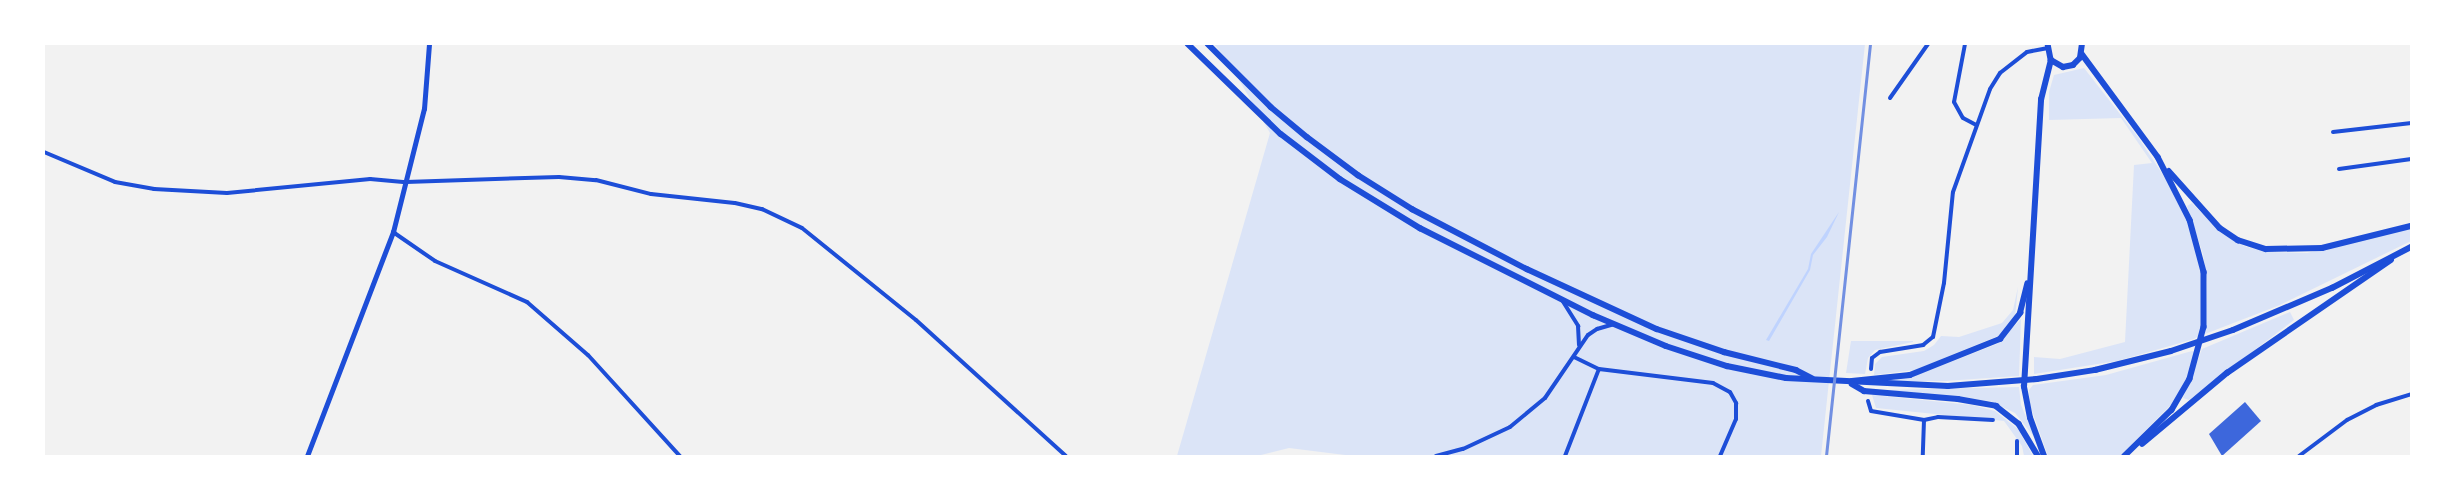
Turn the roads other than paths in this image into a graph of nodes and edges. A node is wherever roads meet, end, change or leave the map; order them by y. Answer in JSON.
{"nodes":[{"id":1,"x":429,"y":44,"type":"edge"},
{"id":2,"x":1188,"y":44,"type":"edge"},
{"id":3,"x":1208,"y":44,"type":"edge"},
{"id":4,"x":1928,"y":44,"type":"edge"},
{"id":5,"x":1965,"y":44,"type":"edge"},
{"id":6,"x":2082,"y":44,"type":"edge"},
{"id":7,"x":2047,"y":46,"type":"edge"},
{"id":8,"x":2082,"y":54,"type":"junction"},
{"id":9,"x":2050,"y":60,"type":"junction"},
{"id":10,"x":1890,"y":98,"type":"dead end"},
{"id":11,"x":2411,"y":123,"type":"edge"},
{"id":12,"x":1976,"y":125,"type":"junction"},
{"id":13,"x":2333,"y":132,"type":"dead end"},
{"id":14,"x":44,"y":152,"type":"edge"},
{"id":15,"x":2158,"y":157,"type":"junction"},
{"id":16,"x":2411,"y":159,"type":"edge"},
{"id":17,"x":2339,"y":169,"type":"dead end"},
{"id":18,"x":406,"y":182,"type":"junction"},
{"id":19,"x":2411,"y":226,"type":"edge"},
{"id":20,"x":393,"y":232,"type":"junction"},
{"id":21,"x":2411,"y":247,"type":"edge"},
{"id":22,"x":2398,"y":253,"type":"junction"},
{"id":23,"x":2031,"y":262,"type":"junction"},
{"id":24,"x":1562,"y":300,"type":"junction"},
{"id":25,"x":1614,"y":324,"type":"junction"},
{"id":26,"x":1579,"y":346,"type":"junction"},
{"id":27,"x":1574,"y":357,"type":"junction"},
{"id":28,"x":1599,"y":369,"type":"junction"},
{"id":29,"x":1871,"y":369,"type":"dead end"},
{"id":30,"x":1812,"y":378,"type":"junction"},
{"id":31,"x":1846,"y":382,"type":"junction"},
{"id":32,"x":2411,"y":394,"type":"edge"},
{"id":33,"x":1868,"y":401,"type":"dead end"},
{"id":34,"x":1924,"y":420,"type":"junction"},
{"id":35,"x":1993,"y":420,"type":"dead end"},
{"id":36,"x":2017,"y":441,"type":"dead end"},
{"id":37,"x":307,"y":456,"type":"edge"},
{"id":38,"x":680,"y":456,"type":"edge"},
{"id":39,"x":1066,"y":456,"type":"edge"},
{"id":40,"x":1436,"y":456,"type":"edge"},
{"id":41,"x":1565,"y":456,"type":"edge"},
{"id":42,"x":1720,"y":456,"type":"edge"},
{"id":43,"x":1923,"y":456,"type":"edge"},
{"id":44,"x":2017,"y":456,"type":"edge"},
{"id":45,"x":2038,"y":456,"type":"edge"},
{"id":46,"x":2044,"y":456,"type":"edge"},
{"id":47,"x":2126,"y":456,"type":"edge"},
{"id":48,"x":2299,"y":456,"type":"edge"}],
"edges":[{"from":1,"to":18,"type":"street"},
{"from":2,"to":24,"type":"main road"},
{"from":3,"to":30,"type":"main road"},
{"from":4,"to":10,"type":"street"},
{"from":5,"to":12,"type":"street"},
{"from":6,"to":8,"type":"main road"},
{"from":7,"to":9,"type":"main road"},
{"from":7,"to":12,"type":"street"},
{"from":8,"to":9,"type":"main road"},
{"from":8,"to":15,"type":"main road"},
{"from":9,"to":23,"type":"main road"},
{"from":11,"to":13,"type":"street"},
{"from":12,"to":29,"type":"street"},
{"from":14,"to":18,"type":"street"},
{"from":15,"to":19,"type":"main road"},
{"from":15,"to":47,"type":"main road"},
{"from":16,"to":17,"type":"street"},
{"from":18,"to":20,"type":"street"},
{"from":18,"to":39,"type":"street"},
{"from":20,"to":37,"type":"street"},
{"from":20,"to":38,"type":"street"},
{"from":21,"to":22,"type":"main road"},
{"from":22,"to":31,"type":"main road"},
{"from":22,"to":47,"type":"main road"},
{"from":23,"to":31,"type":"main road"},
{"from":23,"to":46,"type":"main road"},
{"from":24,"to":25,"type":"main road"},
{"from":24,"to":26,"type":"street"},
{"from":25,"to":26,"type":"street"},
{"from":25,"to":30,"type":"main road"},
{"from":26,"to":27,"type":"street"},
{"from":27,"to":28,"type":"street"},
{"from":27,"to":40,"type":"street"},
{"from":28,"to":41,"type":"street"},
{"from":28,"to":42,"type":"street"},
{"from":30,"to":31,"type":"main road"},
{"from":31,"to":45,"type":"main road"},
{"from":32,"to":48,"type":"street"},
{"from":33,"to":34,"type":"street"},
{"from":34,"to":35,"type":"street"},
{"from":34,"to":43,"type":"street"},
{"from":36,"to":44,"type":"street"}]}
